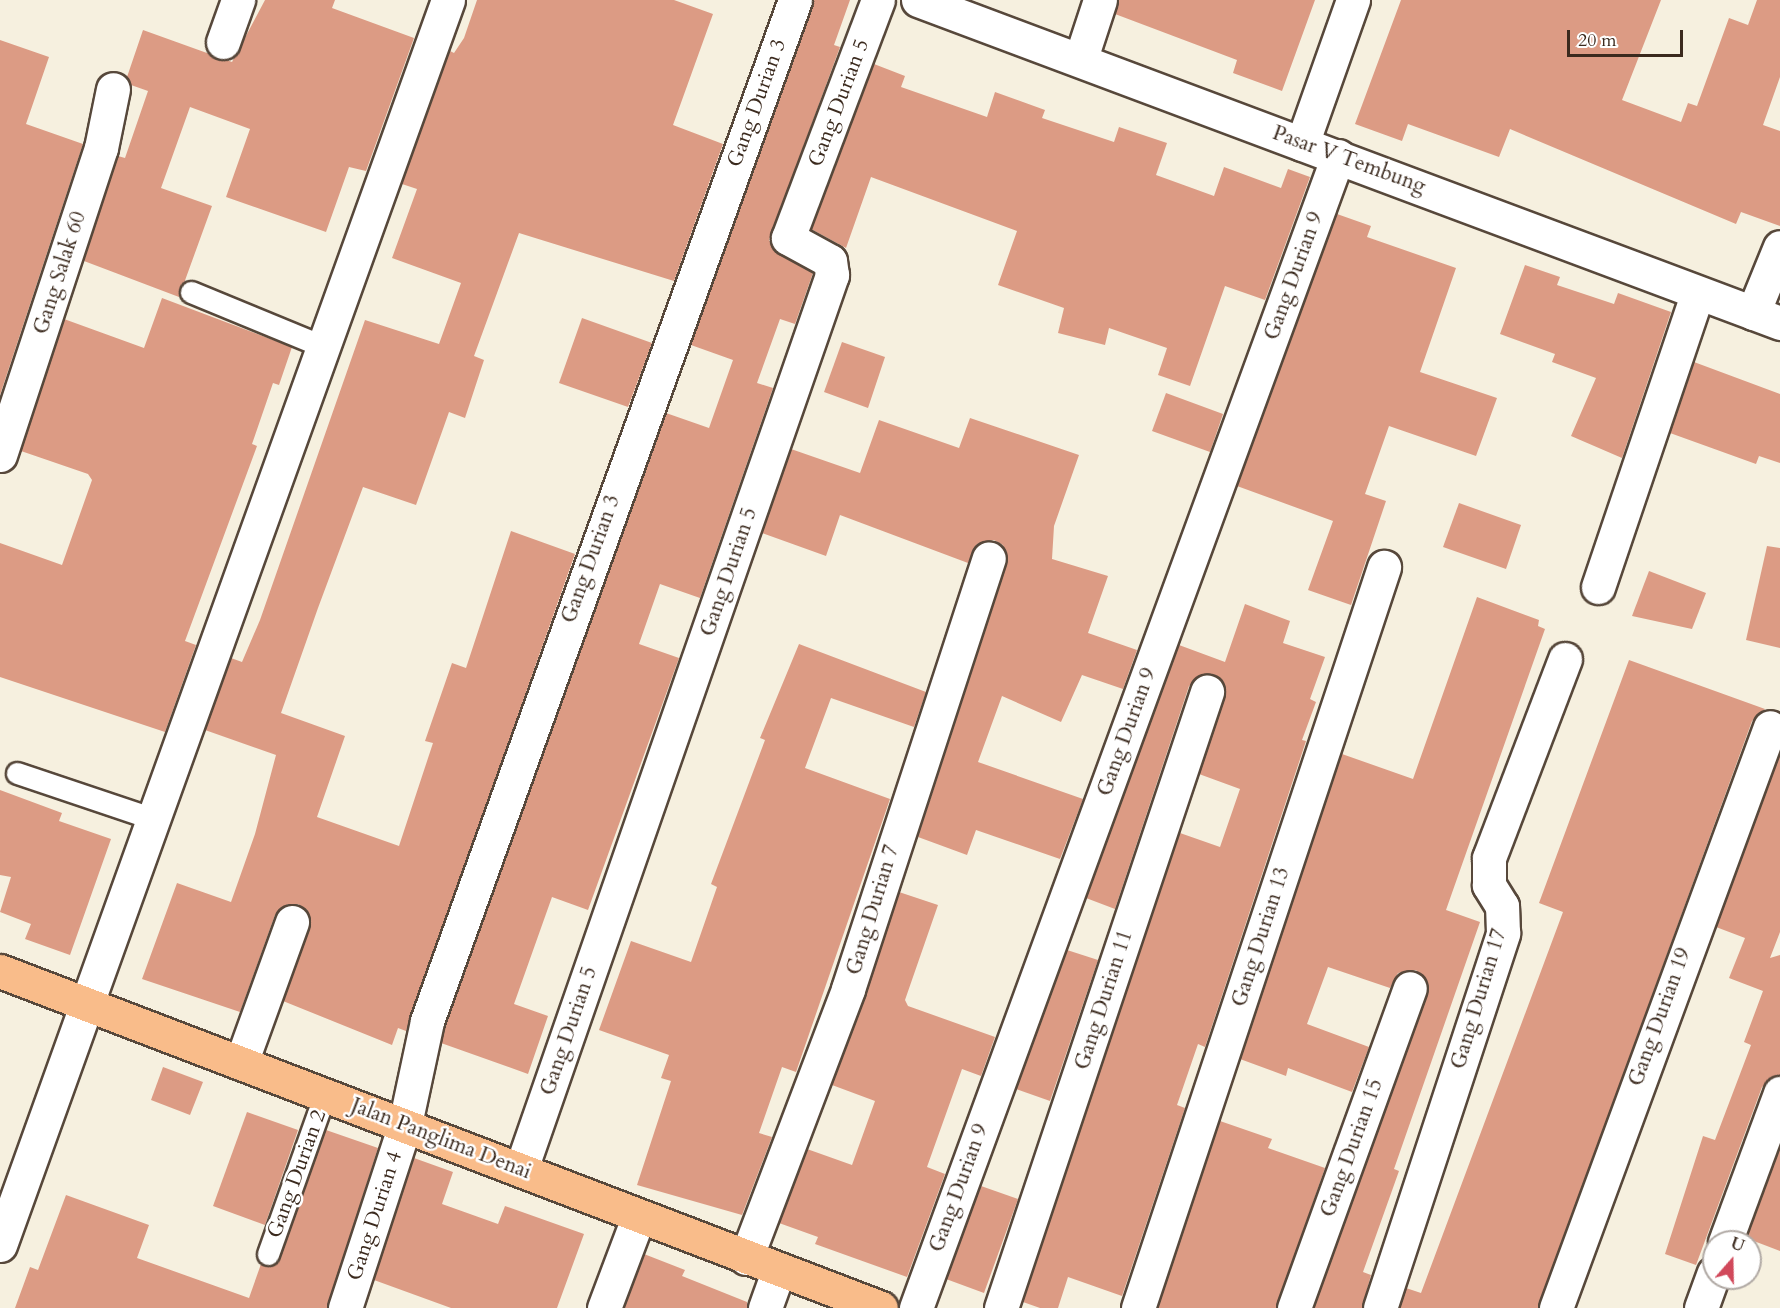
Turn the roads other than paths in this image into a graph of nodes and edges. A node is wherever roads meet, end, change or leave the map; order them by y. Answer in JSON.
{"nodes":[{"id":1,"x":238,"y":0,"type":"edge"},
{"id":2,"x":448,"y":0,"type":"edge"},
{"id":3,"x":795,"y":0,"type":"edge"},
{"id":4,"x":878,"y":0,"type":"edge"},
{"id":5,"x":918,"y":0,"type":"edge"},
{"id":6,"x":1100,"y":0,"type":"edge"},
{"id":7,"x":1353,"y":0,"type":"edge"},
{"id":8,"x":223,"y":42,"type":"dead end"},
{"id":9,"x":1081,"y":58,"type":"junction"},
{"id":10,"x":113,"y":89,"type":"dead end"},
{"id":11,"x":1302,"y":144,"type":"junction"},
{"id":12,"x":1338,"y":156,"type":"junction"},
{"id":13,"x":1780,"y":247,"type":"edge"},
{"id":14,"x":191,"y":292,"type":"dead end"},
{"id":15,"x":1697,"y":294,"type":"junction"},
{"id":16,"x":1767,"y":318,"type":"edge"},
{"id":17,"x":327,"y":348,"type":"junction"},
{"id":18,"x":0,"y":455,"type":"edge"},
{"id":19,"x":989,"y":558,"type":"dead end"},
{"id":20,"x":1384,"y":567,"type":"dead end"},
{"id":21,"x":1598,"y":586,"type":"dead end"},
{"id":22,"x":1565,"y":660,"type":"dead end"},
{"id":23,"x":1207,"y":692,"type":"dead end"},
{"id":24,"x":1770,"y":727,"type":"dead end"},
{"id":25,"x":17,"y":773,"type":"dead end"},
{"id":26,"x":157,"y":820,"type":"junction"},
{"id":27,"x":292,"y":922,"type":"dead end"},
{"id":28,"x":0,"y":971,"type":"edge"},
{"id":29,"x":1410,"y":988,"type":"dead end"},
{"id":30,"x":90,"y":1006,"type":"junction"},
{"id":31,"x":241,"y":1063,"type":"junction"},
{"id":32,"x":1780,"y":1093,"type":"edge"},
{"id":33,"x":325,"y":1094,"type":"junction"},
{"id":34,"x":405,"y":1125,"type":"junction"},
{"id":35,"x":521,"y":1169,"type":"junction"},
{"id":36,"x":638,"y":1218,"type":"junction"},
{"id":37,"x":1729,"y":1230,"type":"edge"},
{"id":38,"x":0,"y":1245,"type":"edge"},
{"id":39,"x":268,"y":1254,"type":"dead end"},
{"id":40,"x":746,"y":1258,"type":"junction"},
{"id":41,"x":779,"y":1269,"type":"junction"},
{"id":42,"x":1708,"y":1290,"type":"edge"},
{"id":43,"x":345,"y":1308,"type":"edge"},
{"id":44,"x":604,"y":1308,"type":"edge"},
{"id":45,"x":765,"y":1308,"type":"edge"},
{"id":46,"x":881,"y":1308,"type":"edge"},
{"id":47,"x":916,"y":1308,"type":"edge"},
{"id":48,"x":1001,"y":1308,"type":"edge"},
{"id":49,"x":1138,"y":1308,"type":"edge"},
{"id":50,"x":1294,"y":1308,"type":"edge"},
{"id":51,"x":1380,"y":1308,"type":"edge"},
{"id":52,"x":1556,"y":1308,"type":"edge"},
{"id":53,"x":1701,"y":1308,"type":"edge"}],
"edges":[{"from":1,"to":8,"type":"street"},
{"from":2,"to":17,"type":"street"},
{"from":3,"to":34,"type":"street","name":"Gang Durian 3"},
{"from":4,"to":35,"type":"street","name":"Gang Durian 5"},
{"from":5,"to":9,"type":"street","name":"Pasar V Tembung"},
{"from":6,"to":9,"type":"street"},
{"from":7,"to":11,"type":"street"},
{"from":9,"to":11,"type":"street","name":"Pasar V Tembung"},
{"from":10,"to":18,"type":"street","name":"Gang Salak 60"},
{"from":11,"to":12,"type":"street","name":"Pasar V Tembung"},
{"from":12,"to":15,"type":"street","name":"Pasar V Tembung"},
{"from":12,"to":47,"type":"street","name":"Gang Durian 9"},
{"from":13,"to":16,"type":"street"},
{"from":14,"to":17,"type":"lane"},
{"from":15,"to":16,"type":"street","name":"Pasar V Tembung"},
{"from":15,"to":21,"type":"street"},
{"from":17,"to":26,"type":"street"},
{"from":19,"to":40,"type":"street","name":"Gang Durian 7"},
{"from":20,"to":49,"type":"street","name":"Gang Durian 13"},
{"from":22,"to":51,"type":"street","name":"Gang Durian 17"},
{"from":23,"to":48,"type":"street","name":"Gang Durian 11"},
{"from":24,"to":52,"type":"street","name":"Gang Durian 19"},
{"from":25,"to":26,"type":"lane"},
{"from":26,"to":30,"type":"street"},
{"from":27,"to":31,"type":"street"},
{"from":28,"to":30,"type":"main road","name":"Jalan Panglima Denai"},
{"from":29,"to":50,"type":"street","name":"Gang Durian 15"},
{"from":30,"to":31,"type":"main road","name":"Jalan Panglima Denai"},
{"from":30,"to":38,"type":"street"},
{"from":31,"to":33,"type":"main road","name":"Jalan Panglima Denai"},
{"from":32,"to":37,"type":"street"},
{"from":33,"to":34,"type":"main road","name":"Jalan Panglima Denai"},
{"from":33,"to":39,"type":"lane","name":"Gang Durian 2"},
{"from":34,"to":35,"type":"main road","name":"Jalan Panglima Denai"},
{"from":34,"to":43,"type":"street","name":"Gang Durian 4"},
{"from":35,"to":36,"type":"main road","name":"Jalan Panglima Denai"},
{"from":36,"to":40,"type":"main road","name":"Jalan Panglima Denai"},
{"from":36,"to":44,"type":"street"},
{"from":40,"to":41,"type":"main road","name":"Jalan Panglima Denai"},
{"from":41,"to":45,"type":"street"},
{"from":41,"to":46,"type":"main road","name":"Jalan Panglima Denai"},
{"from":42,"to":53,"type":"street"}]}
